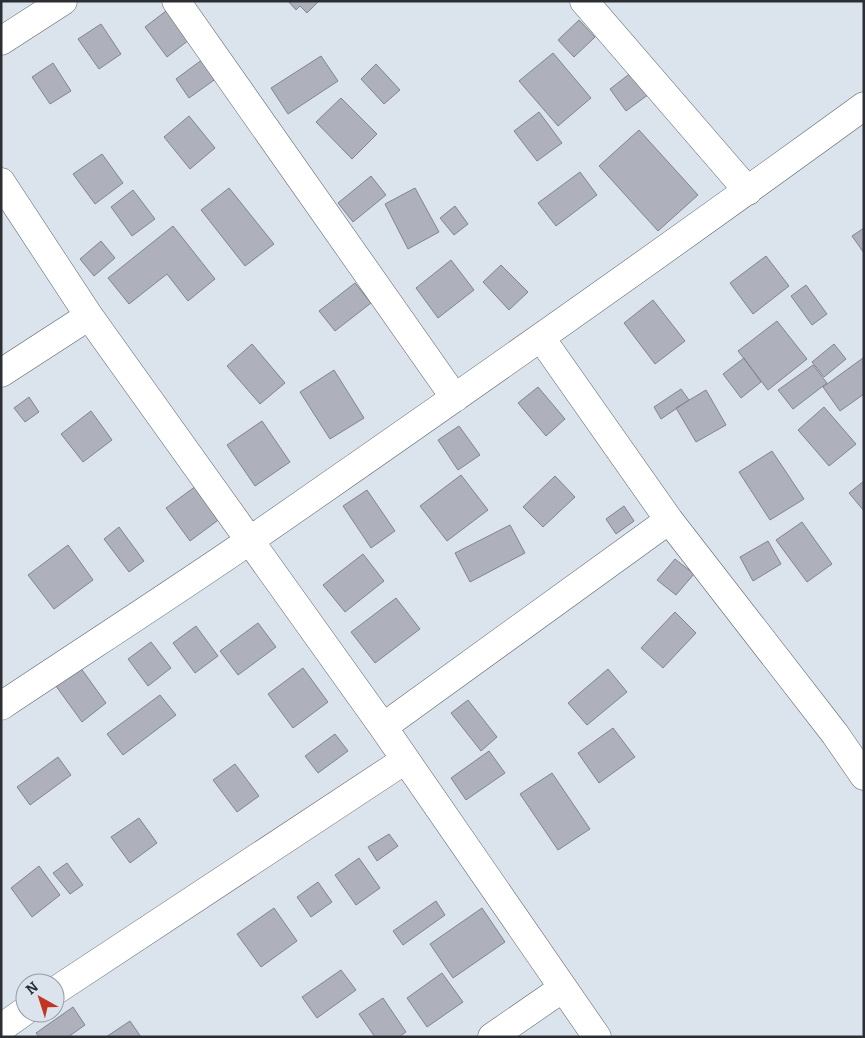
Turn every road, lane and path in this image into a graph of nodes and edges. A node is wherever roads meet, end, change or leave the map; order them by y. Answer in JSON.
{"nodes":[{"id":1,"x":63,"y":1,"type":"edge"},
{"id":2,"x":176,"y":1,"type":"edge"},
{"id":3,"x":584,"y":1,"type":"edge"},
{"id":4,"x":1,"y":41,"type":"edge"},
{"id":5,"x":864,"y":106,"type":"edge"},
{"id":6,"x":1,"y":182,"type":"edge"},
{"id":7,"x":748,"y":191,"type":"junction"},
{"id":8,"x":88,"y":316,"type":"junction"},
{"id":9,"x":541,"y":338,"type":"junction"},
{"id":10,"x":1,"y":373,"type":"edge"},
{"id":11,"x":455,"y":398,"type":"junction"},
{"id":12,"x":669,"y":520,"type":"junction"},
{"id":13,"x":249,"y":540,"type":"junction"},
{"id":14,"x":1,"y":706,"type":"edge"},
{"id":15,"x":383,"y":727,"type":"junction"},
{"id":16,"x":405,"y":760,"type":"junction"},
{"id":17,"x":864,"y":776,"type":"edge"},
{"id":18,"x":65,"y":984,"type":"edge"},
{"id":19,"x":563,"y":988,"type":"junction"},
{"id":20,"x":15,"y":1019,"type":"edge"},
{"id":21,"x":1,"y":1028,"type":"edge"},
{"id":22,"x":492,"y":1037,"type":"edge"},
{"id":23,"x":597,"y":1037,"type":"edge"}],
"edges":[{"from":1,"to":4,"type":"street"},
{"from":2,"to":11,"type":"street"},
{"from":3,"to":7,"type":"street"},
{"from":5,"to":7,"type":"street"},
{"from":6,"to":8,"type":"street"},
{"from":7,"to":9,"type":"street"},
{"from":8,"to":10,"type":"street"},
{"from":8,"to":13,"type":"street"},
{"from":9,"to":11,"type":"street"},
{"from":9,"to":12,"type":"street"},
{"from":11,"to":13,"type":"street"},
{"from":12,"to":15,"type":"street"},
{"from":12,"to":17,"type":"street"},
{"from":13,"to":14,"type":"street"},
{"from":13,"to":15,"type":"street"},
{"from":15,"to":16,"type":"street"},
{"from":16,"to":18,"type":"street"},
{"from":16,"to":19,"type":"street"},
{"from":19,"to":22,"type":"street"},
{"from":19,"to":23,"type":"street"},
{"from":20,"to":21,"type":"street"}]}
